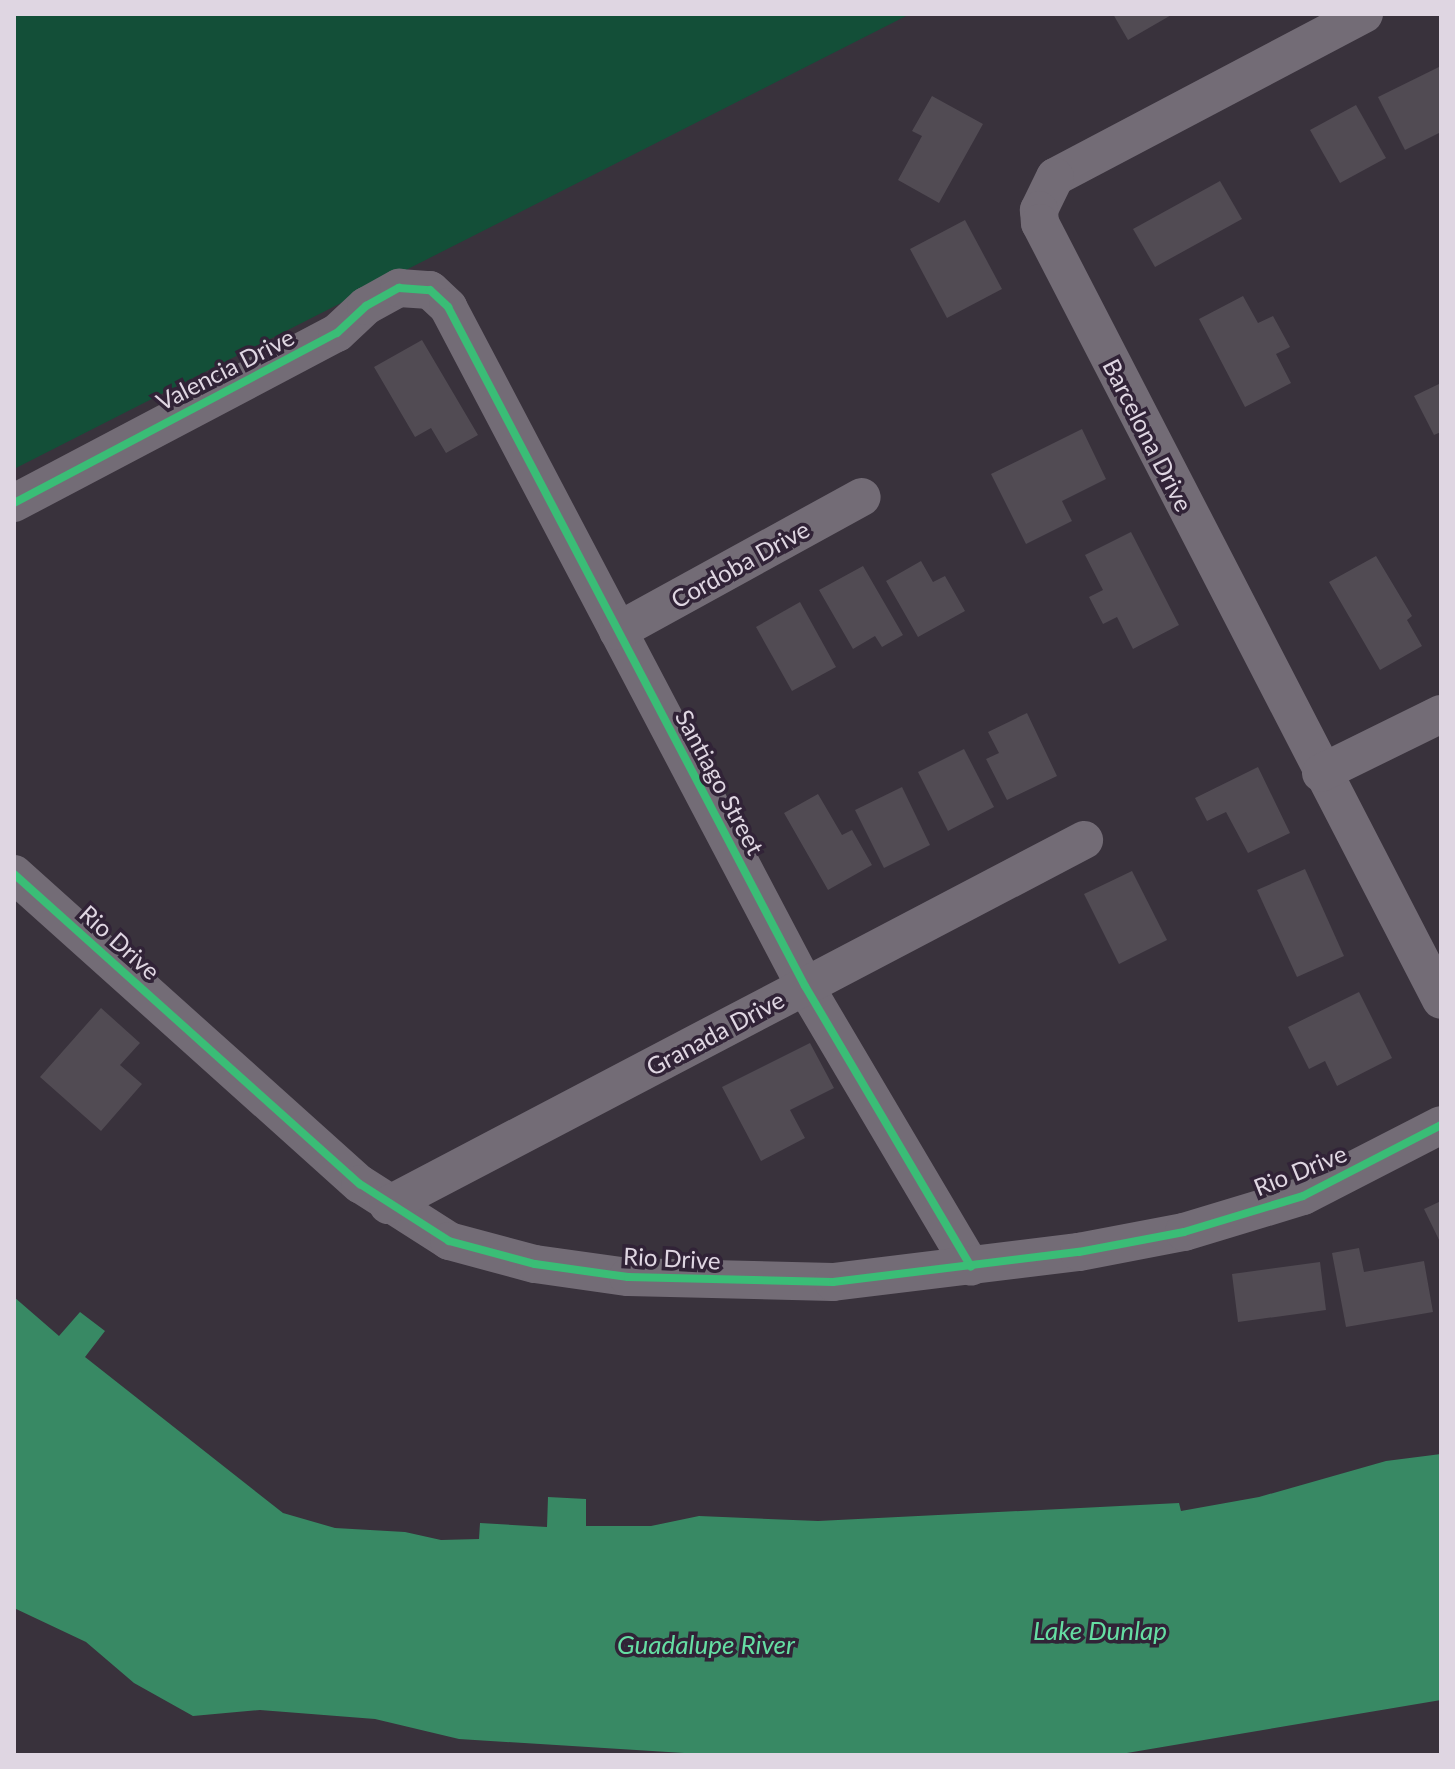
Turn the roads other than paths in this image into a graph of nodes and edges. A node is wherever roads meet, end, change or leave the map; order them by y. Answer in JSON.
{"nodes":[{"id":1,"x":1364,"y":14,"type":"edge"},
{"id":2,"x":448,"y":307,"type":"joint"},
{"id":3,"x":862,"y":497,"type":"dead end"},
{"id":4,"x":14,"y":503,"type":"edge"},
{"id":5,"x":618,"y":631,"type":"junction"},
{"id":6,"x":1441,"y":714,"type":"edge"},
{"id":7,"x":1321,"y":773,"type":"junction"},
{"id":8,"x":1084,"y":840,"type":"dead end"},
{"id":9,"x":14,"y":874,"type":"edge"},
{"id":10,"x":805,"y":986,"type":"junction"},
{"id":11,"x":1441,"y":1000,"type":"edge"},
{"id":12,"x":1441,"y":1125,"type":"edge"},
{"id":13,"x":388,"y":1205,"type":"junction"},
{"id":14,"x":971,"y":1267,"type":"junction"}],
"edges":[{"from":1,"to":7,"type":"street","name":"Barcelona Drive"},
{"from":2,"to":4,"type":"street","name":"Valencia Drive"},
{"from":2,"to":5,"type":"street","name":"Santiago Street"},
{"from":3,"to":5,"type":"street","name":"Cordoba Drive"},
{"from":5,"to":10,"type":"street","name":"Santiago Street"},
{"from":6,"to":7,"type":"street"},
{"from":7,"to":11,"type":"street","name":"Barcelona Drive"},
{"from":8,"to":10,"type":"street","name":"Granada Drive"},
{"from":9,"to":13,"type":"street","name":"Rio Drive"},
{"from":10,"to":13,"type":"street","name":"Granada Drive"},
{"from":10,"to":14,"type":"street","name":"Santiago Street"},
{"from":12,"to":14,"type":"street","name":"Rio Drive"},
{"from":13,"to":14,"type":"street","name":"Rio Drive"}]}
